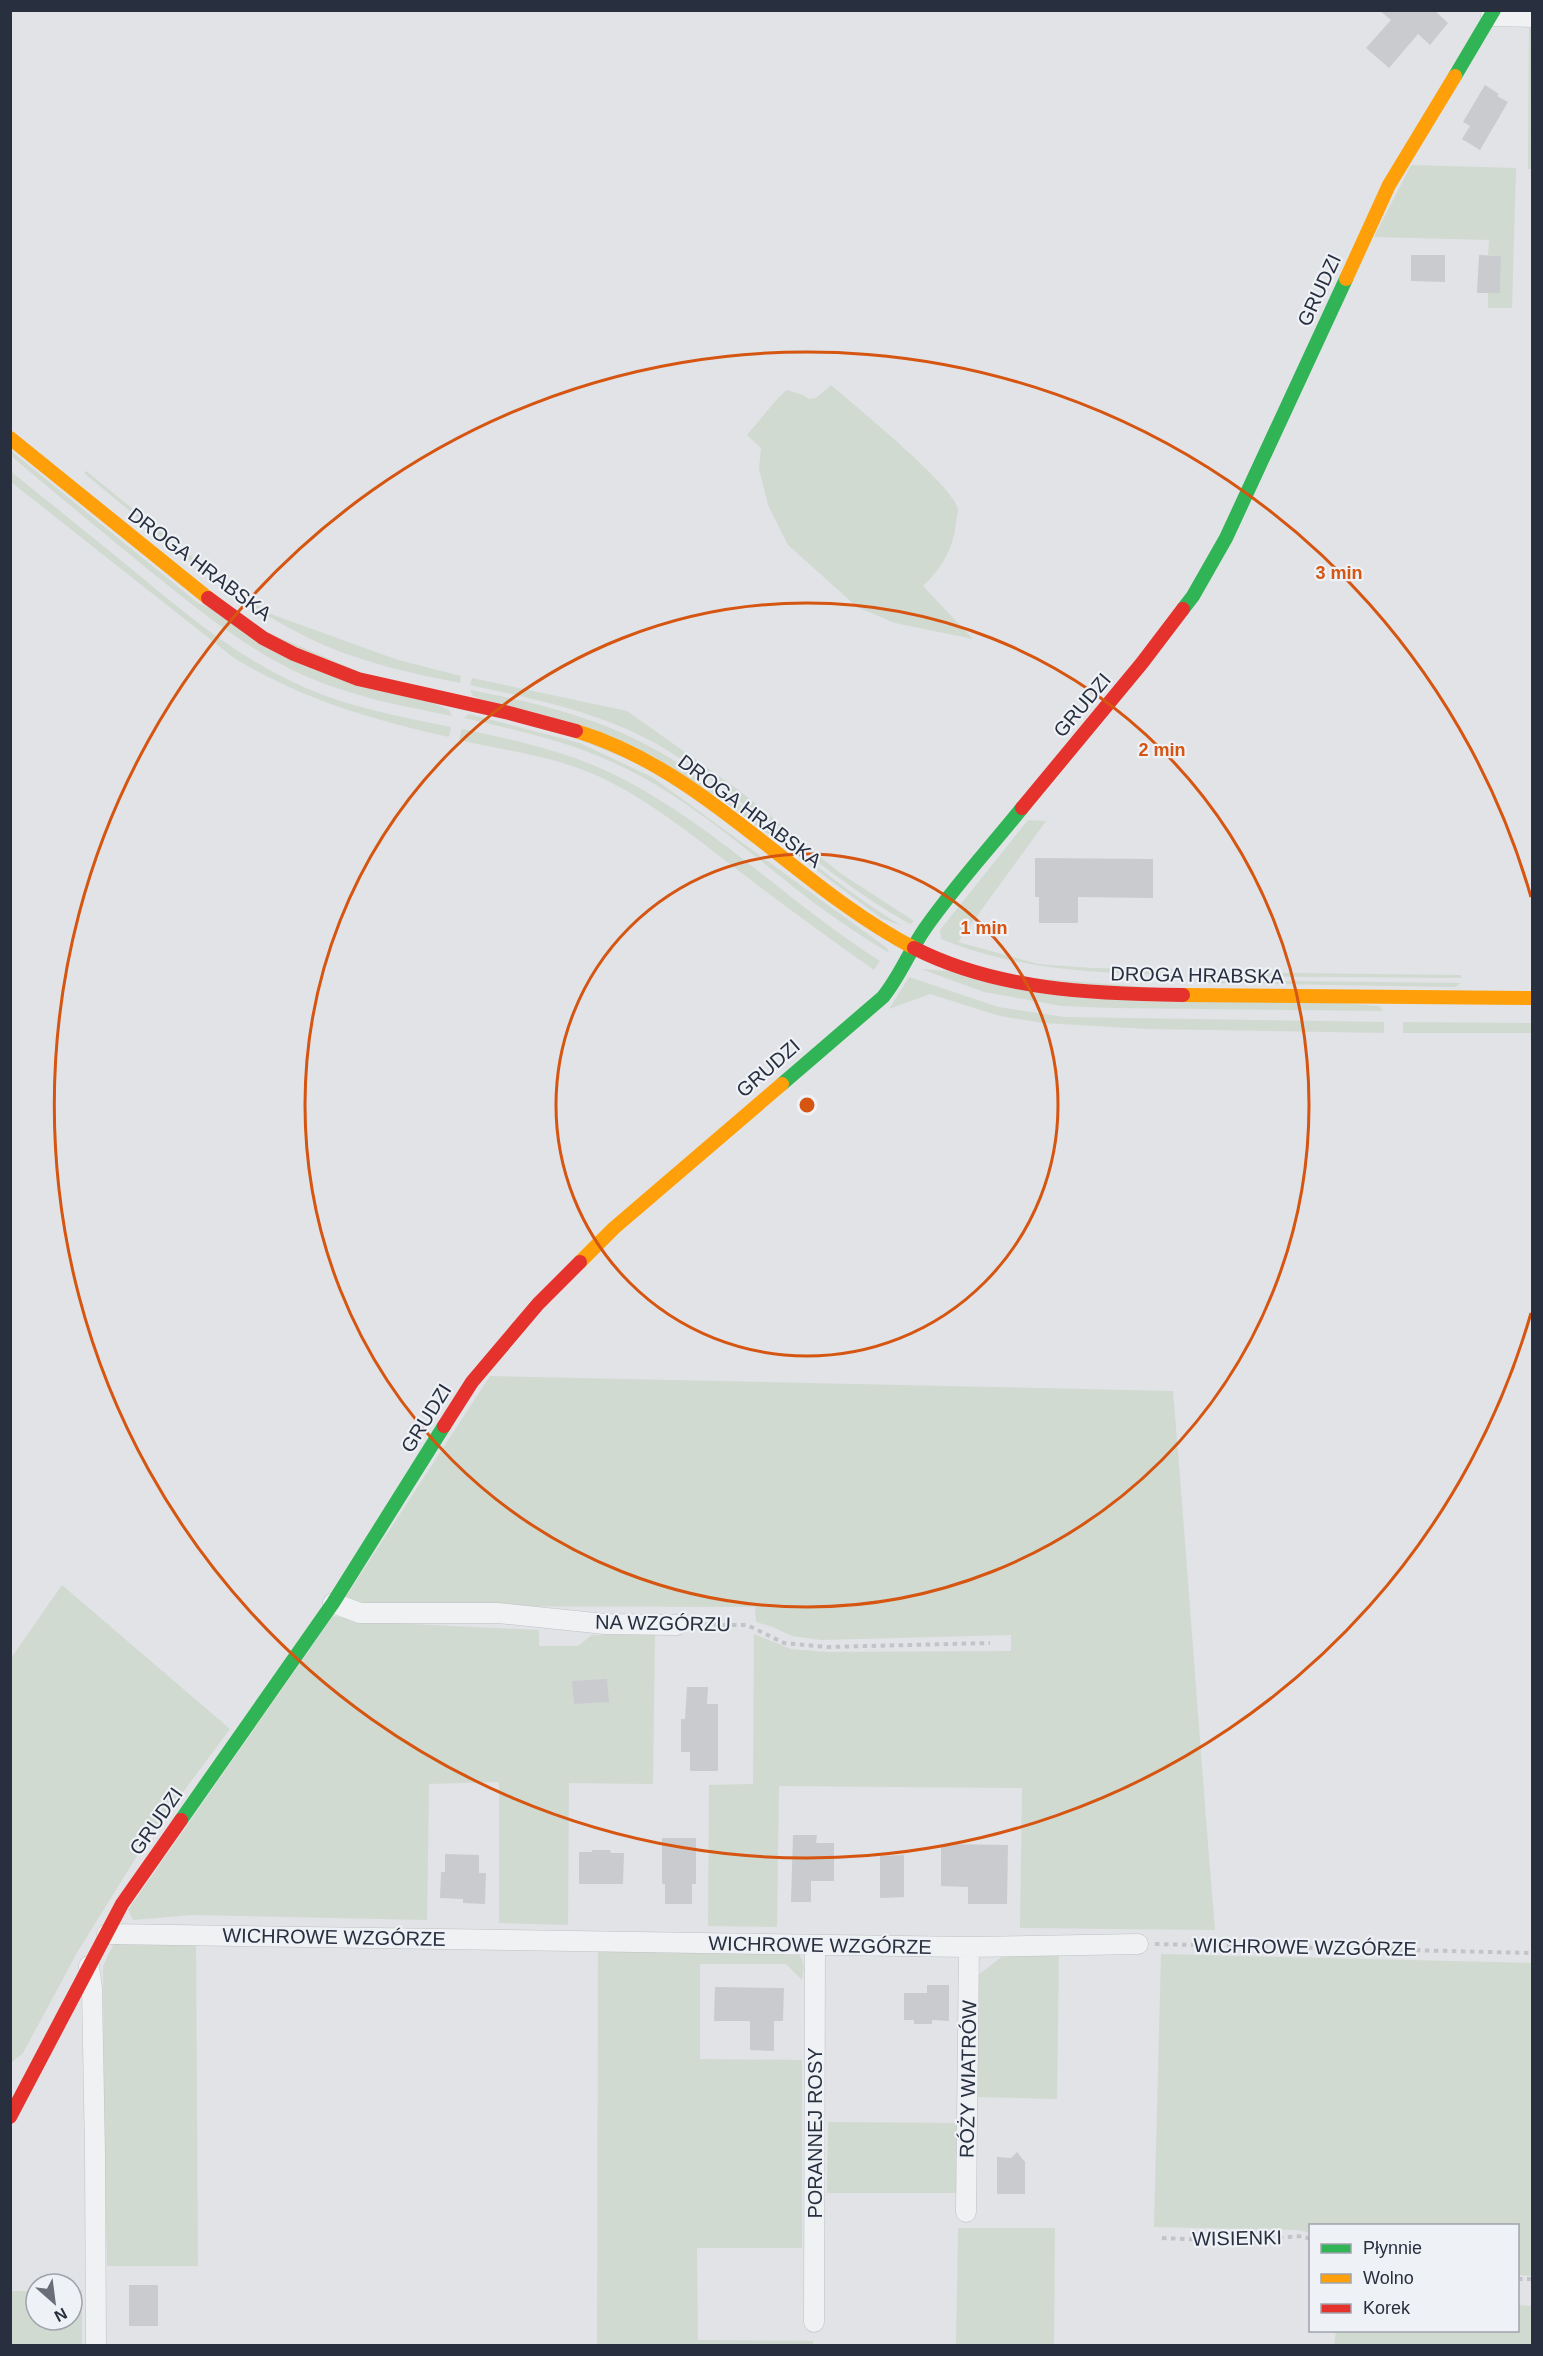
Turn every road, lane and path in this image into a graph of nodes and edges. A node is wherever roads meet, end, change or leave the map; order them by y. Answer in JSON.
{"nodes":[{"id":1,"x":1492,"y":13,"type":"edge"},
{"id":2,"x":1533,"y":17,"type":"edge"},
{"id":3,"x":10,"y":438,"type":"edge"},
{"id":4,"x":914,"y":948,"type":"junction"},
{"id":5,"x":1533,"y":998,"type":"edge"},
{"id":6,"x":333,"y":1603,"type":"junction"},
{"id":7,"x":677,"y":1625,"type":"joint"},
{"id":8,"x":990,"y":1643,"type":"dead end"},
{"id":9,"x":106,"y":1934,"type":"junction"},
{"id":10,"x":1138,"y":1944,"type":"joint"},
{"id":11,"x":816,"y":1945,"type":"junction"},
{"id":12,"x":969,"y":1947,"type":"junction"},
{"id":13,"x":1533,"y":1953,"type":"edge"},
{"id":14,"x":89,"y":1966,"type":"junction"},
{"id":15,"x":10,"y":2117,"type":"edge"},
{"id":16,"x":966,"y":2212,"type":"dead end"},
{"id":17,"x":1162,"y":2238,"type":"dead end"},
{"id":18,"x":1309,"y":2238,"type":"edge"},
{"id":19,"x":814,"y":2322,"type":"dead end"},
{"id":20,"x":96,"y":2346,"type":"edge"}],
"edges":[{"from":1,"to":2,"type":"street"},
{"from":1,"to":4,"type":"street","name":"GRUDZI"},
{"from":3,"to":4,"type":"street","name":"DROGA HRABSKA"},
{"from":4,"to":5,"type":"street","name":"DROGA HRABSKA"},
{"from":4,"to":6,"type":"street","name":"GRUDZI"},
{"from":6,"to":7,"type":"street","name":"NA WZGÓRZU"},
{"from":6,"to":9,"type":"street","name":"GRUDZI"},
{"from":7,"to":8,"type":"path","name":"NA WZGÓRZU"},
{"from":9,"to":11,"type":"street","name":"WICHROWE WZGÓRZE"},
{"from":9,"to":14,"type":"street","name":"GRUDZI"},
{"from":10,"to":12,"type":"street","name":"WICHROWE WZGÓRZE"},
{"from":10,"to":13,"type":"path","name":"WICHROWE WZGÓRZE"},
{"from":11,"to":12,"type":"street","name":"WICHROWE WZGÓRZE"},
{"from":11,"to":19,"type":"street","name":"PORANNEJ ROSY"},
{"from":12,"to":16,"type":"street","name":"RÓŻY WIATRÓW"},
{"from":14,"to":15,"type":"street","name":"GRUDZI"},
{"from":14,"to":20,"type":"street"},
{"from":17,"to":18,"type":"path","name":"WISIENKI"}]}
